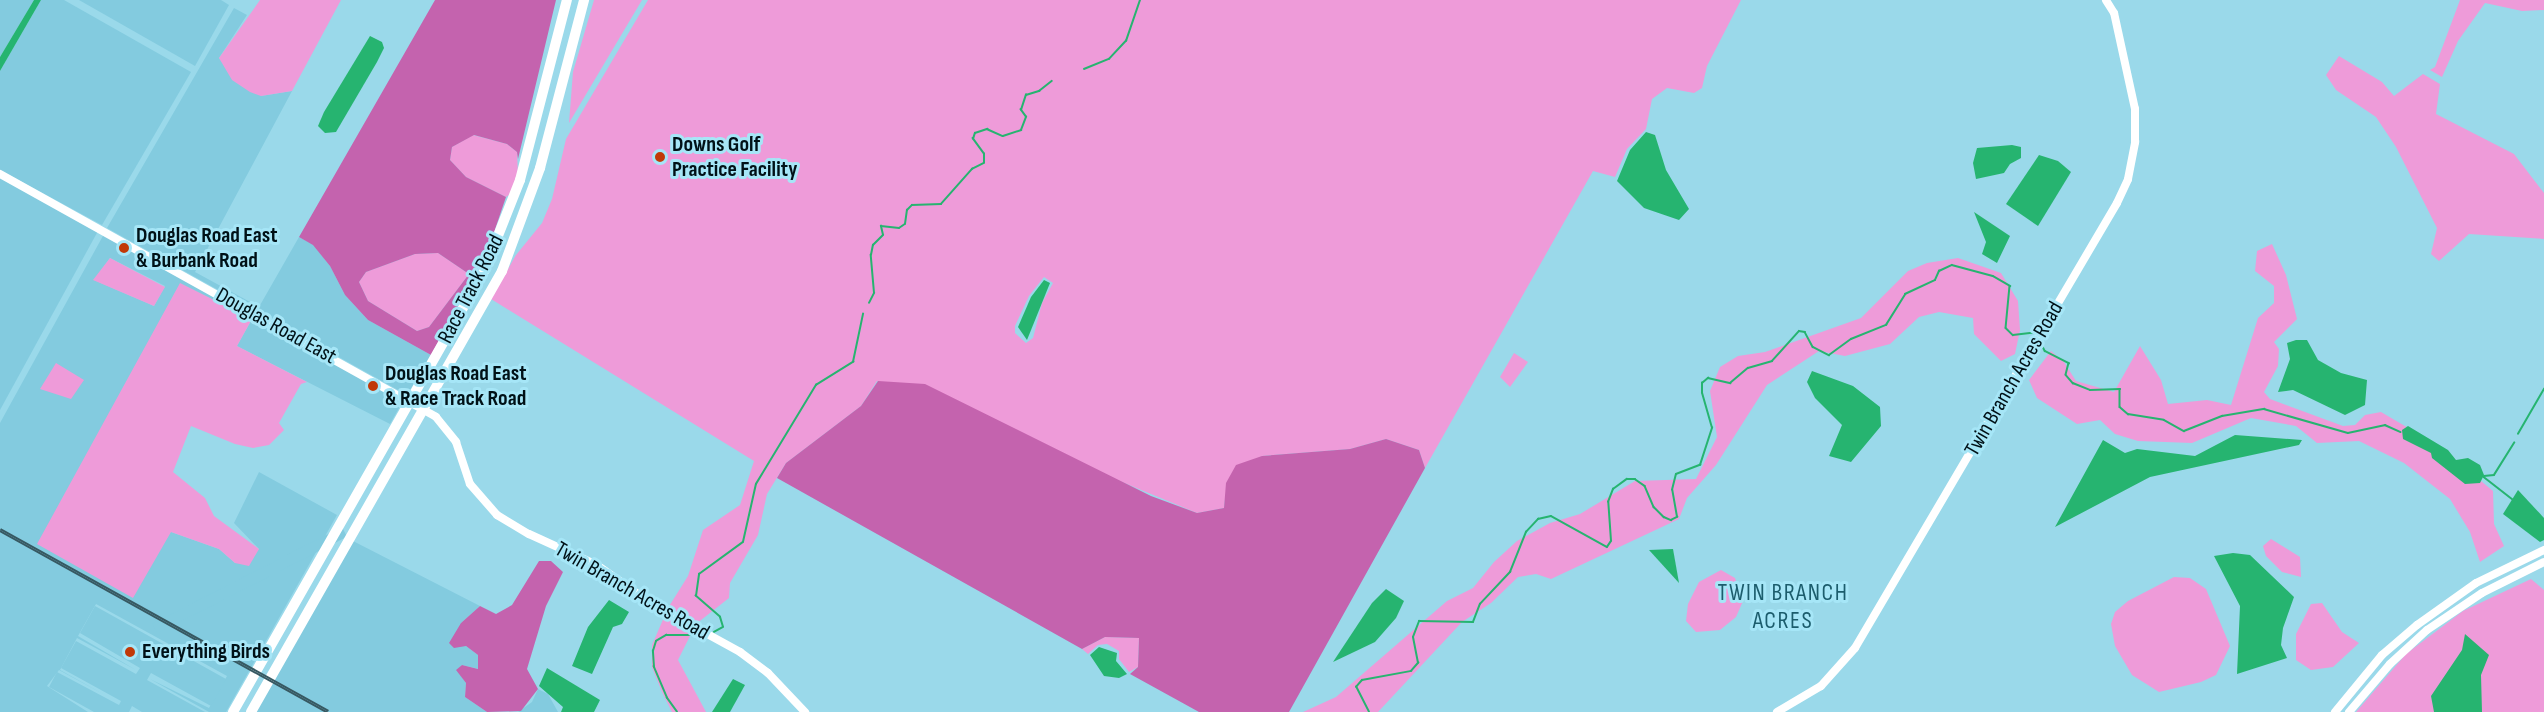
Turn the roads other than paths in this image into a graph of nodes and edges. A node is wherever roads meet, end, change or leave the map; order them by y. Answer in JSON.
{"nodes":[{"id":1,"x":567,"y":0,"type":"edge"},
{"id":2,"x":584,"y":0,"type":"edge"},
{"id":3,"x":2106,"y":0,"type":"edge"},
{"id":4,"x":0,"y":174,"type":"edge"},
{"id":5,"x":410,"y":402,"type":"junction"},
{"id":6,"x":425,"y":410,"type":"junction"},
{"id":7,"x":2544,"y":550,"type":"edge"},
{"id":8,"x":2544,"y":562,"type":"edge"},
{"id":9,"x":2512,"y":576,"type":"junction"},
{"id":10,"x":2523,"y":579,"type":"dead end"},
{"id":11,"x":2407,"y":633,"type":"junction"},
{"id":12,"x":2414,"y":641,"type":"junction"},
{"id":13,"x":232,"y":712,"type":"edge"},
{"id":14,"x":251,"y":712,"type":"edge"},
{"id":15,"x":805,"y":712,"type":"edge"},
{"id":16,"x":1777,"y":712,"type":"edge"},
{"id":17,"x":2335,"y":712,"type":"edge"},
{"id":18,"x":2349,"y":712,"type":"edge"}],
"edges":[{"from":1,"to":5,"type":"main road","name":"Race Track Road"},
{"from":2,"to":6,"type":"main road","name":"Race Track Road"},
{"from":3,"to":16,"type":"street","name":"Twin Branch Acres Road"},
{"from":4,"to":5,"type":"street","name":"Douglas Road East"},
{"from":5,"to":6,"type":"street","name":"Douglas Road East"},
{"from":5,"to":13,"type":"main road","name":"Race Track Road"},
{"from":6,"to":14,"type":"main road","name":"Race Track Road"},
{"from":6,"to":15,"type":"street","name":"Twin Branch Acres Road"},
{"from":7,"to":11,"type":"street"},
{"from":8,"to":9,"type":"street"},
{"from":9,"to":10,"type":"street"},
{"from":9,"to":12,"type":"street"},
{"from":11,"to":12,"type":"street"},
{"from":11,"to":17,"type":"street"},
{"from":12,"to":18,"type":"street"}]}
